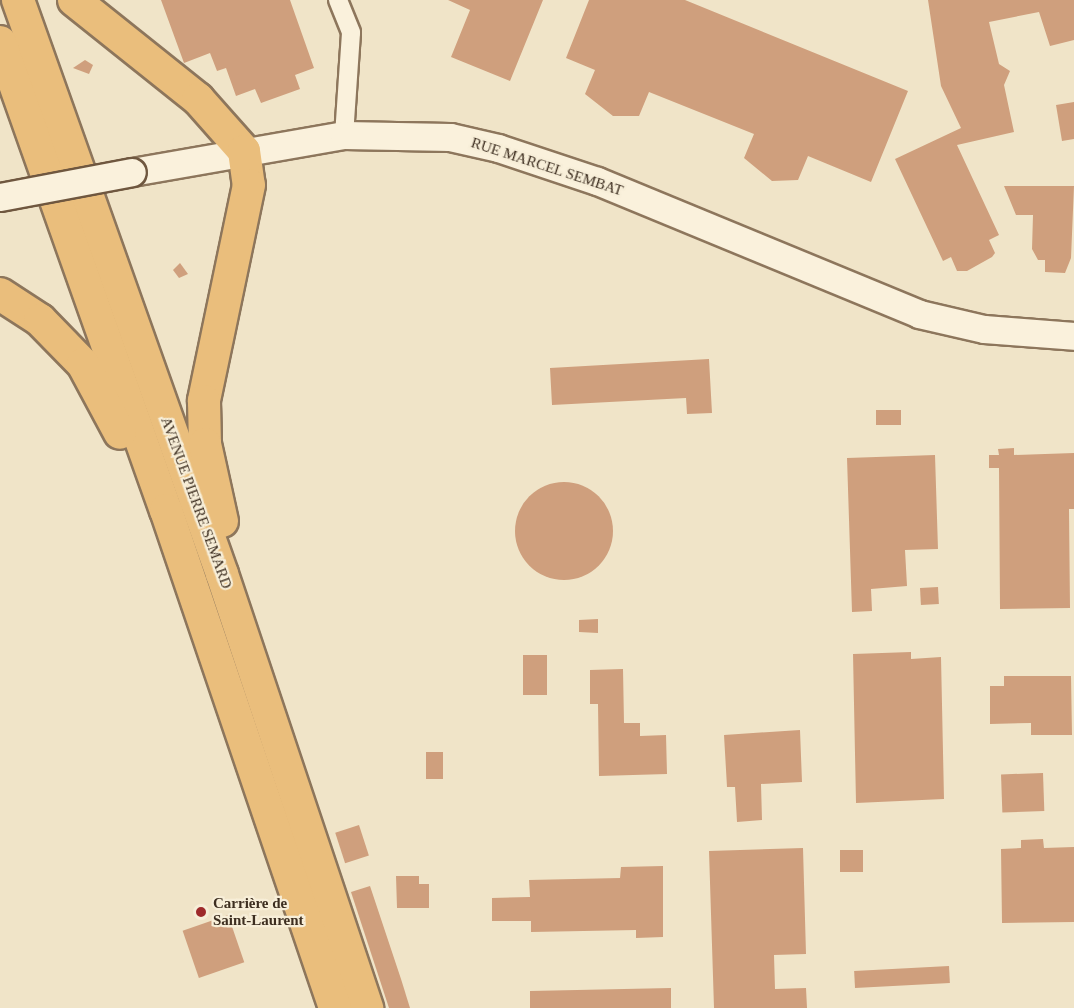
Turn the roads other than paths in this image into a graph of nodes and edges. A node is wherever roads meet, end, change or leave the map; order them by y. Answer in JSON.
{"nodes":[{"id":1,"x":18,"y":0,"type":"edge"},
{"id":2,"x":74,"y":0,"type":"edge"},
{"id":3,"x":338,"y":0,"type":"edge"},
{"id":4,"x":0,"y":42,"type":"edge"},
{"id":5,"x":344,"y":135,"type":"junction"},
{"id":6,"x":244,"y":151,"type":"junction"},
{"id":7,"x":0,"y":197,"type":"edge"},
{"id":8,"x":0,"y":294,"type":"edge"},
{"id":9,"x":1074,"y":336,"type":"edge"},
{"id":10,"x":166,"y":510,"type":"junction"},
{"id":11,"x":222,"y":574,"type":"junction"},
{"id":12,"x":335,"y":1008,"type":"edge"},
{"id":13,"x":367,"y":1008,"type":"edge"}],
"edges":[{"from":1,"to":11,"type":"highway","name":"AVENUE PIERRE SEMARD"},
{"from":2,"to":6,"type":"highway"},
{"from":3,"to":5,"type":"street"},
{"from":4,"to":10,"type":"highway","name":"AVENUE PIERRE SEMARD"},
{"from":5,"to":6,"type":"main road","name":"RUE MARCEL SEMBAT"},
{"from":5,"to":9,"type":"main road","name":"RUE MARCEL SEMBAT"},
{"from":6,"to":7,"type":"main road","name":"RUE MARCEL SEMBAT","bridge":true},
{"from":6,"to":11,"type":"highway"},
{"from":8,"to":10,"type":"highway"},
{"from":10,"to":12,"type":"highway","name":"AVENUE PIERRE SEMARD"},
{"from":11,"to":13,"type":"highway","name":"AVENUE PIERRE SEMARD"}]}
